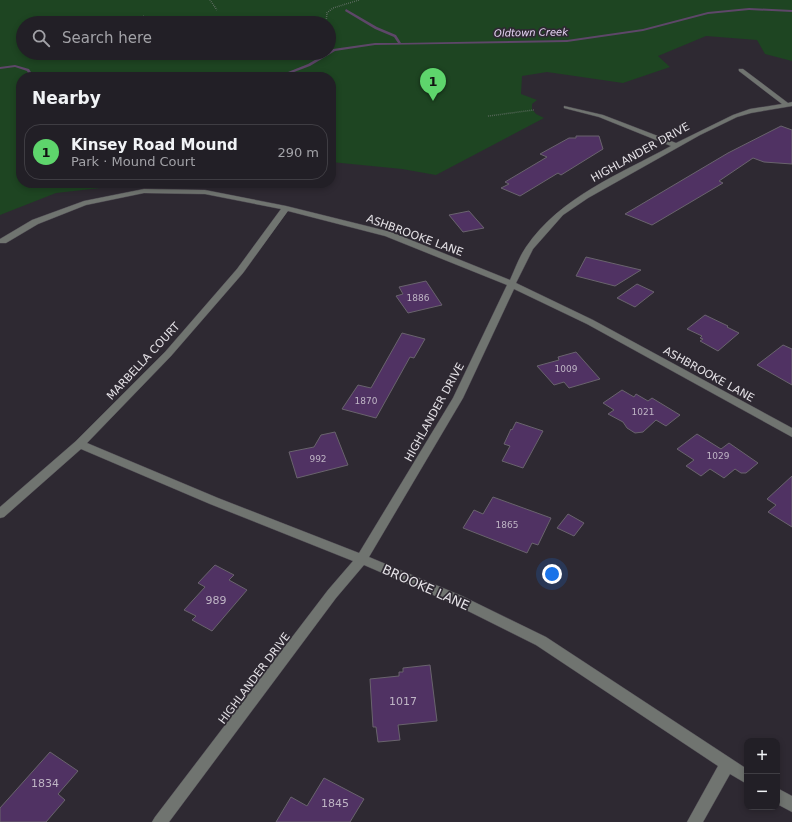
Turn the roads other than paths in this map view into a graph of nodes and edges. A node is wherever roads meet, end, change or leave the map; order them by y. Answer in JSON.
{"nodes":[{"id":1,"x":741,"y":70,"type":"dead end"},
{"id":2,"x":789,"y":104,"type":"edge"},
{"id":3,"x":566,"y":107,"type":"dead end"},
{"id":4,"x":677,"y":146,"type":"junction"},
{"id":5,"x":286,"y":208,"type":"junction"},
{"id":6,"x":3,"y":241,"type":"dead end"},
{"id":7,"x":511,"y":284,"type":"junction"},
{"id":8,"x":792,"y":434,"type":"edge"},
{"id":9,"x":80,"y":444,"type":"junction"},
{"id":10,"x":0,"y":514,"type":"edge"},
{"id":11,"x":362,"y":559,"type":"junction"},
{"id":12,"x":727,"y":764,"type":"junction"},
{"id":13,"x":744,"y":775,"type":"edge"},
{"id":14,"x":780,"y":798,"type":"edge"},
{"id":15,"x":792,"y":805,"type":"edge"},
{"id":16,"x":160,"y":822,"type":"edge"},
{"id":17,"x":695,"y":822,"type":"edge"}],
"edges":[{"from":1,"to":2,"type":"street"},
{"from":2,"to":4,"type":"street","name":"HIGHLANDER DRIVE"},
{"from":3,"to":4,"type":"street"},
{"from":4,"to":7,"type":"street","name":"HIGHLANDER DRIVE"},
{"from":5,"to":6,"type":"street","name":"ASHBROOKE LANE"},
{"from":5,"to":7,"type":"street","name":"ASHBROOKE LANE"},
{"from":5,"to":9,"type":"street","name":"MARBELLA COURT"},
{"from":7,"to":8,"type":"street","name":"ASHBROOKE LANE"},
{"from":7,"to":11,"type":"street","name":"HIGHLANDER DRIVE"},
{"from":9,"to":10,"type":"street","name":"MARBELLA COURT"},
{"from":9,"to":11,"type":"street","name":"BROOKE LANE"},
{"from":11,"to":12,"type":"street","name":"BROOKE LANE"},
{"from":11,"to":16,"type":"street","name":"HIGHLANDER DRIVE"},
{"from":12,"to":13,"type":"street","name":"BROOKE LANE"},
{"from":12,"to":17,"type":"street"},
{"from":14,"to":15,"type":"street"}]}
